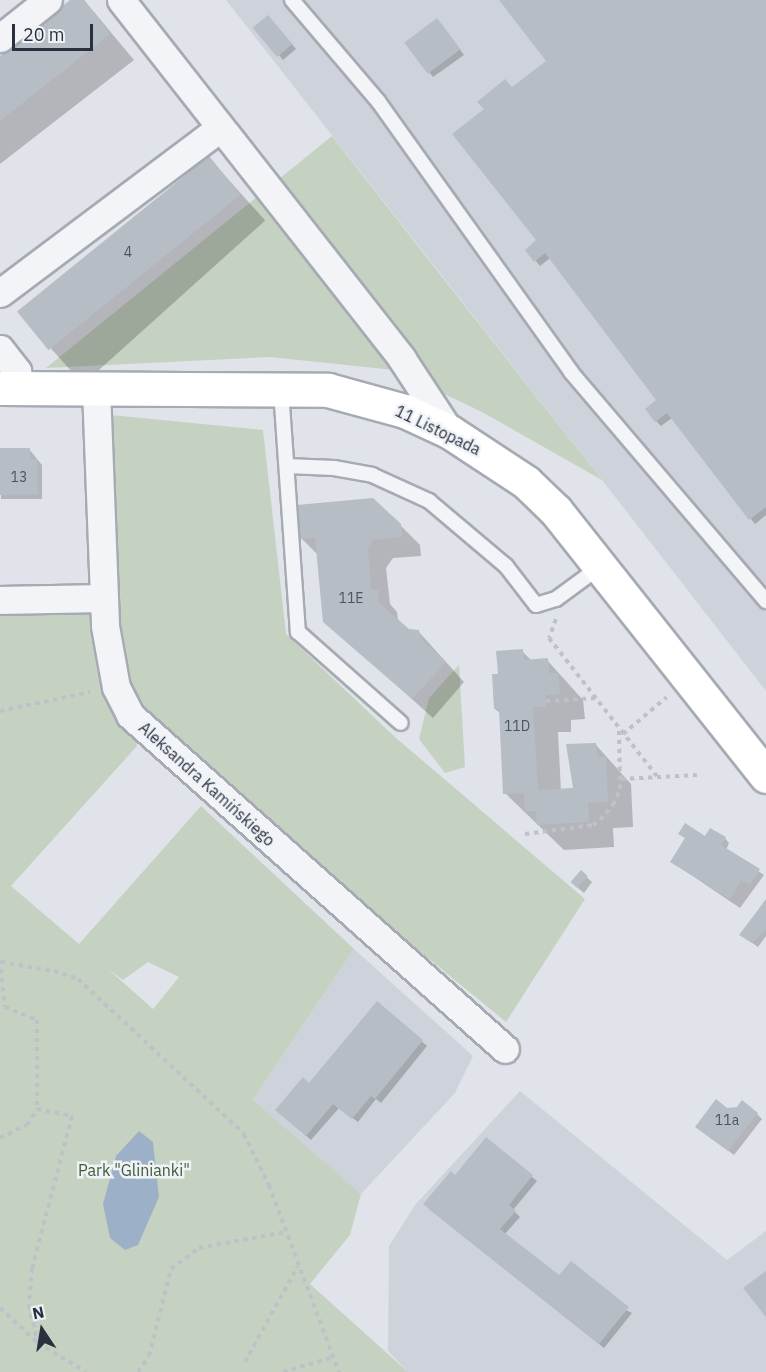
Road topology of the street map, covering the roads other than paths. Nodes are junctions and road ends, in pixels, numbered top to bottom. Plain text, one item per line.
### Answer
1 (48, 0) edge
2 (121, 0) edge
3 (292, 0) edge
4 (0, 38) edge
5 (220, 128) junction
6 (0, 293) edge
7 (0, 349) edge
8 (281, 387) junction
9 (10, 388) edge
10 (96, 389) junction
11 (450, 432) junction
12 (286, 466) junction
13 (601, 566) junction
14 (104, 598) junction
15 (0, 600) edge
16 (766, 601) edge
17 (401, 723) dead end
18 (766, 776) edge
19 (505, 1049) dead end

1 - 4 street
2 - 5 street
3 - 16 lane
5 - 6 street
5 - 11 street
7 - 9 street
8 - 10 street, 11 Listopada
8 - 11 street, 11 Listopada
8 - 12 lane
9 - 10 street, 11 Listopada
10 - 14 street, Aleksandra Kamińskiego
11 - 13 street, 11 Listopada
12 - 13 lane
12 - 17 lane
13 - 18 street, 11 Listopada
14 - 15 street
14 - 19 street, Aleksandra Kamińskiego

